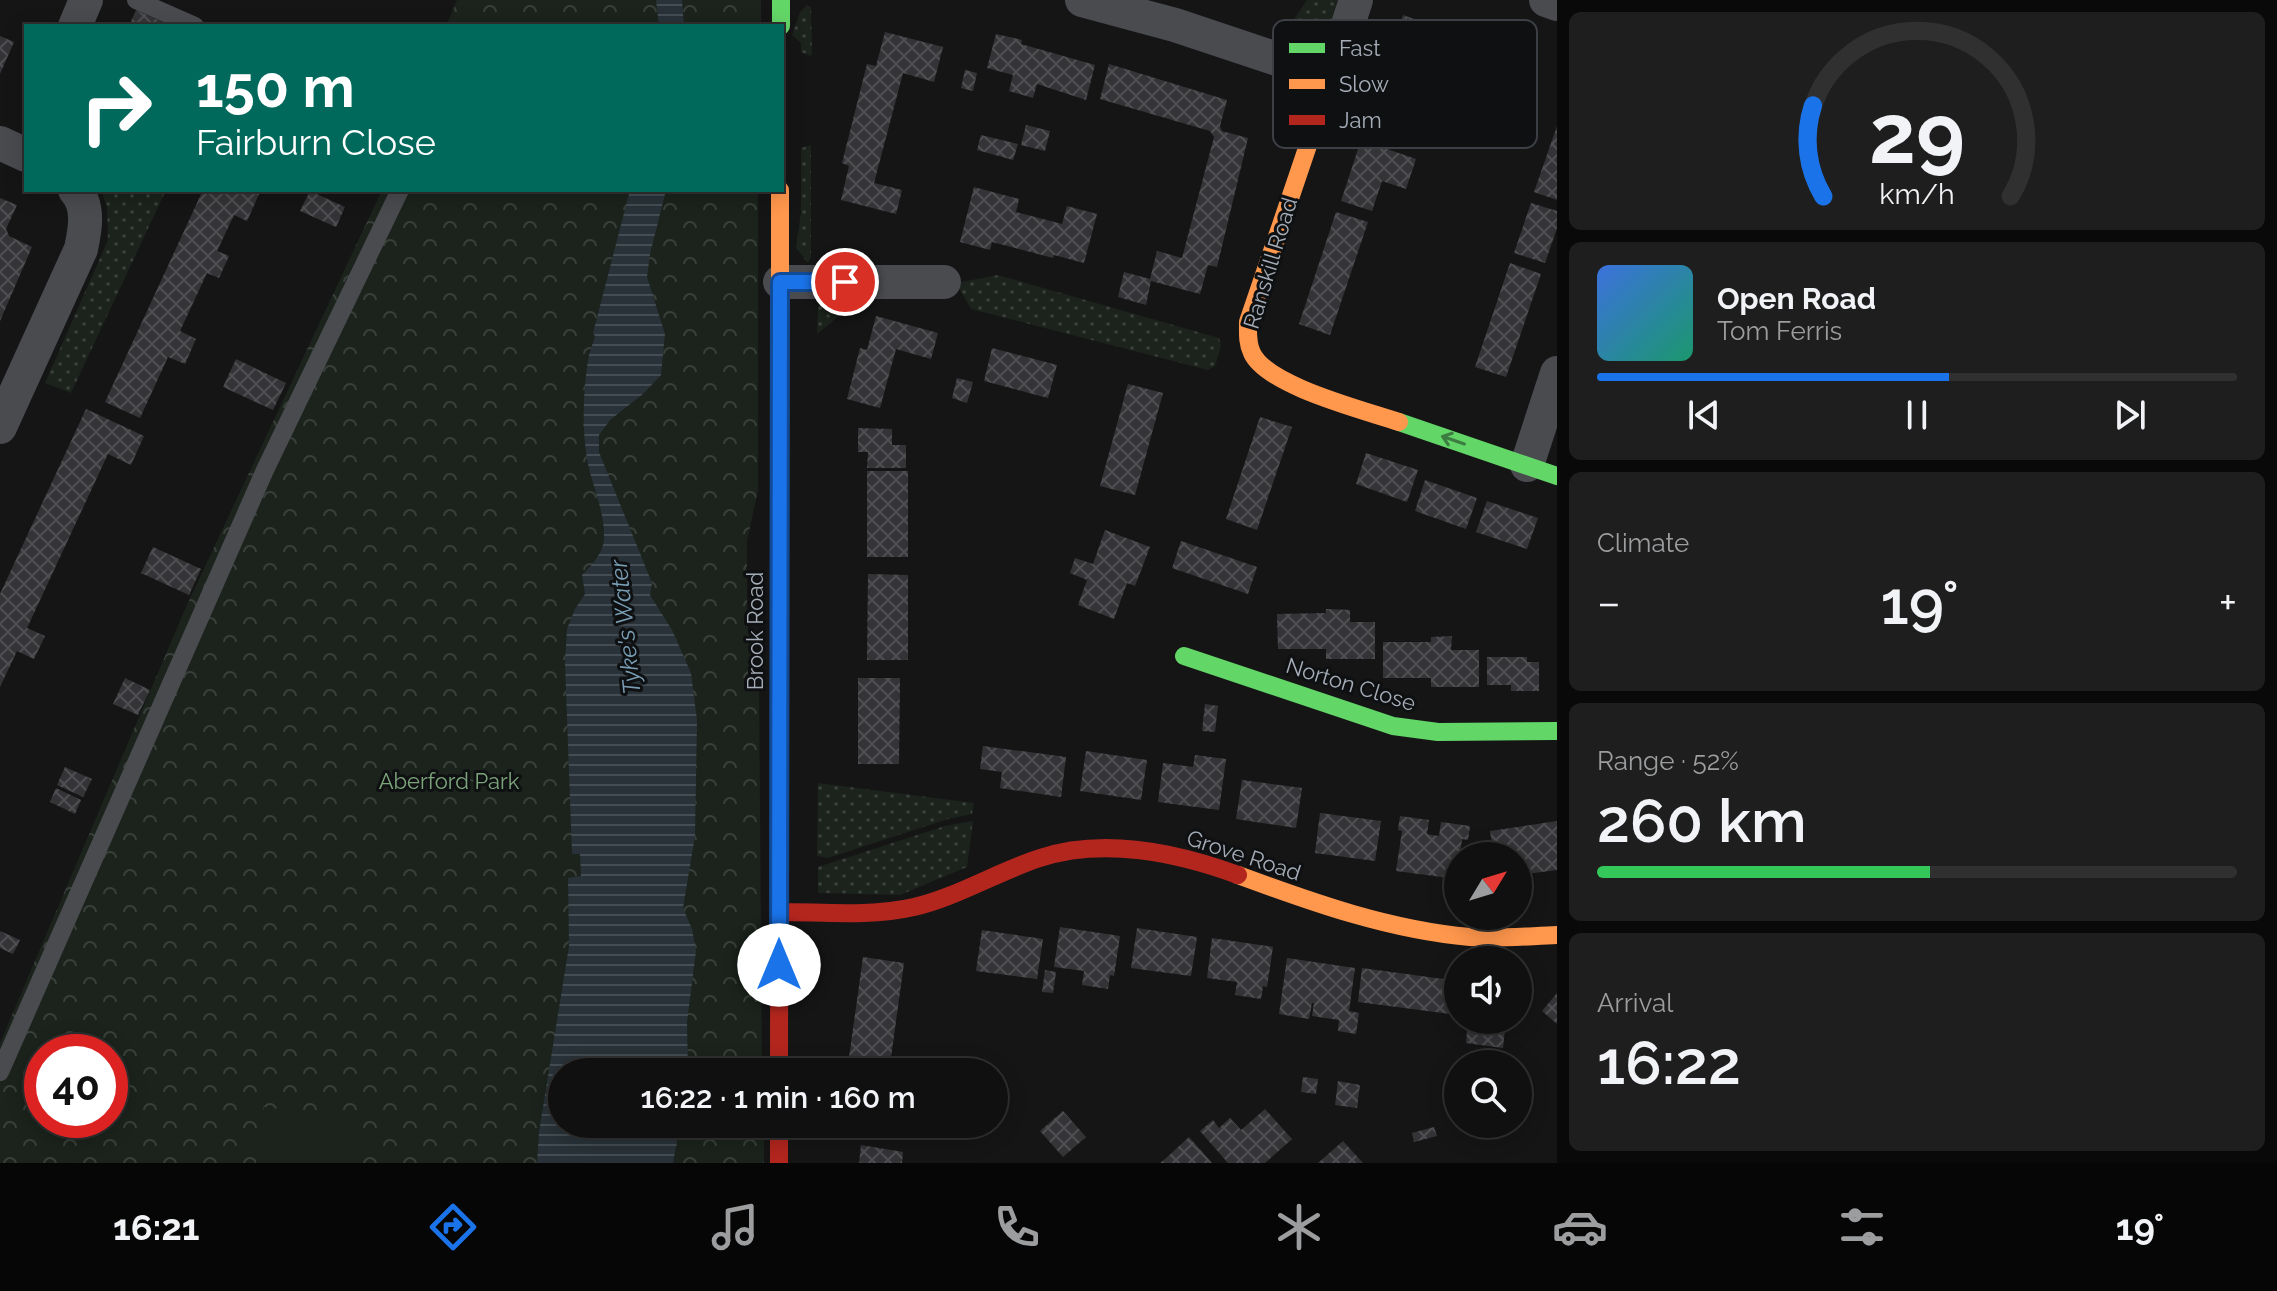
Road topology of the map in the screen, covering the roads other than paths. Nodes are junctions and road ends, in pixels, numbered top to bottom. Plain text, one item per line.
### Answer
1 (86, 0) edge
2 (136, 0) edge
3 (781, 0) edge
4 (1082, 0) edge
5 (1356, 0) edge
6 (1546, 0) edge
7 (1557, 4) edge
8 (1349, 20) edge
9 (76, 24) edge
10 (190, 24) edge
11 (781, 24) edge
12 (1273, 58) edge
13 (1307, 148) edge
14 (77, 192) edge
15 (399, 192) edge
16 (780, 192) edge
17 (780, 282) junction
18 (944, 282) dead end
19 (1557, 373) edge
20 (0, 427) edge
21 (1542, 470) edge
22 (1184, 656) dead end
23 (1557, 731) edge
24 (779, 912) junction
25 (1557, 935) edge
26 (779, 1058) edge
27 (0, 1072) edge
28 (779, 1138) edge
29 (779, 1163) edge

1 - 9 street
2 - 10 lane
3 - 11 street
4 - 12 street
5 - 8 street
6 - 7 street
21 -> 13 street, Ranskill Road
14 - 20 street
15 - 27 lane
16 - 17 street, Brook Road
17 - 18 street
17 - 24 street, Brook Road
19 - 21 street, Ranskill Road
22 - 23 street, Norton Close
24 - 25 street, Grove Road
24 - 26 street, Brook Road
28 - 29 street

